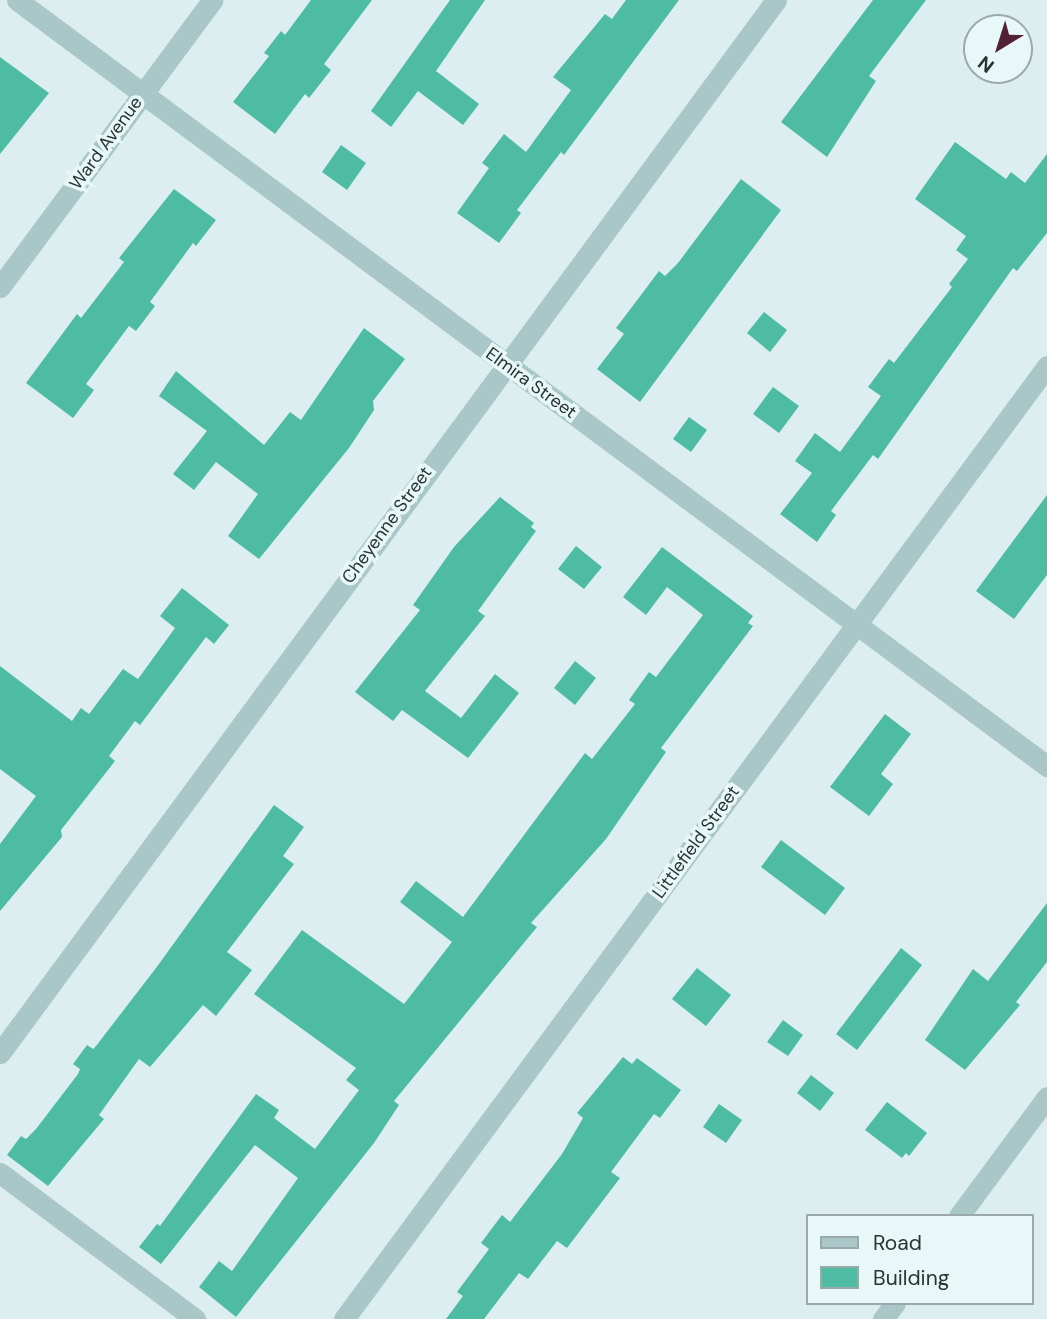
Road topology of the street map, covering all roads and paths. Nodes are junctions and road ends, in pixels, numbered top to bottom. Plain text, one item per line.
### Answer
1 (17, 0) edge
2 (212, 0) edge
3 (776, 0) edge
4 (142, 94) junction
5 (0, 287) edge
6 (508, 366) junction
7 (1047, 366) edge
8 (856, 624) junction
9 (1047, 766) edge
10 (0, 1052) edge
11 (1047, 1097) edge
12 (0, 1173) edge
13 (960, 1214) edge
14 (195, 1319) edge
15 (344, 1319) edge

1 - 4 street, Elmira Street
2 - 4 street, Ward Avenue
3 - 6 street, Cheyenne Street
4 - 5 street, Ward Avenue
4 - 6 street, Elmira Street
6 - 8 street, Elmira Street
6 - 10 street, Cheyenne Street
7 - 8 street, Littlefield Street
8 - 9 street, Elmira Street
8 - 15 street, Littlefield Street
11 - 13 street
12 - 14 street

